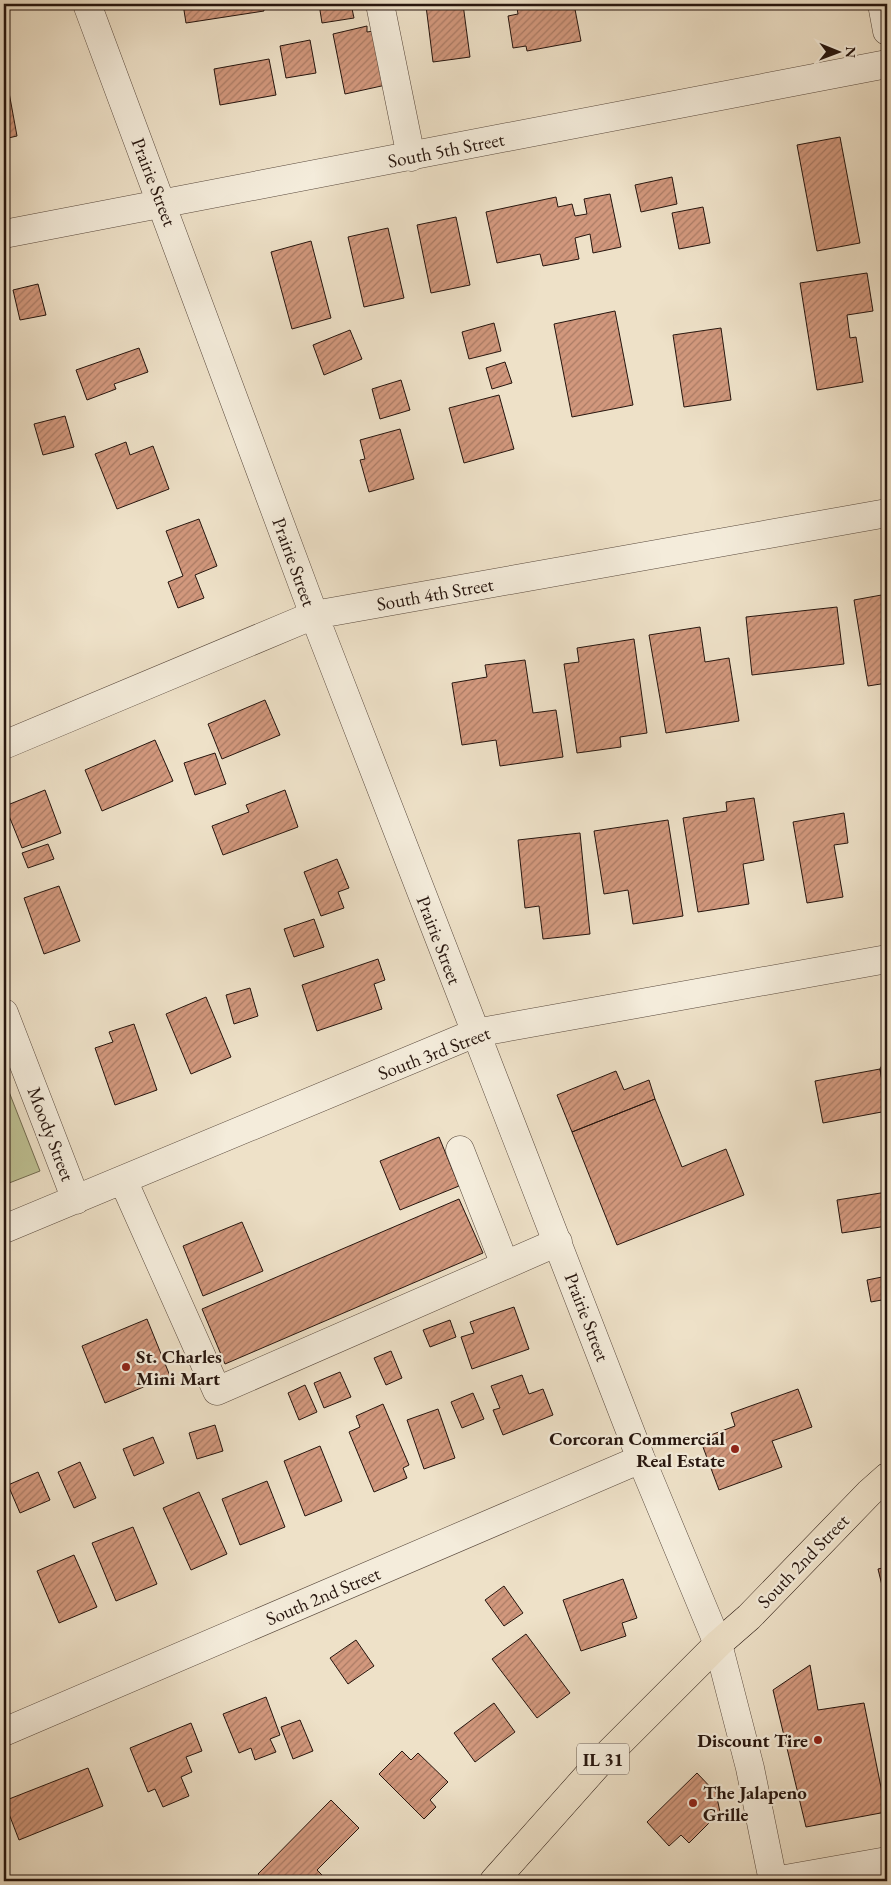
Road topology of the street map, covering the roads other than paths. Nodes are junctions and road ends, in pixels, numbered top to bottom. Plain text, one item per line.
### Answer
1 (87, 4) edge
2 (380, 4) edge
3 (882, 4) edge
4 (887, 32) edge
5 (887, 64) edge
6 (411, 157) junction
7 (162, 205) junction
8 (4, 234) edge
9 (887, 513) edge
10 (314, 615) junction
11 (4, 745) edge
12 (887, 959) edge
13 (4, 1013) edge
14 (476, 1033) junction
15 (460, 1150) dead end
16 (123, 1180) junction
17 (76, 1200) junction
18 (4, 1229) edge
19 (558, 1242) junction
20 (504, 1265) junction
21 (642, 1460) junction
22 (887, 1477) edge
23 (718, 1644) junction
24 (4, 1732) edge
25 (887, 1862) edge
26 (494, 1881) edge
27 (774, 1881) edge

1 - 7 street, Prairie Street
2 - 6 street
3 - 4 street
5 - 6 street, South 5th Street
6 - 7 street, South 5th Street
7 - 8 street, South 5th Street
7 - 10 street, Prairie Street
9 - 10 street, South 4th Street
10 - 11 street, South 4th Street
10 - 14 street, Prairie Street
12 - 14 street, South 3rd Street
13 - 17 street, Moody Street
14 - 16 street, South 3rd Street
14 - 19 street, Prairie Street
15 - 20 street
16 - 17 street, South 3rd Street
16 - 20 street
17 - 18 street, South 3rd Street
19 - 20 street
19 - 21 street, Prairie Street
21 - 23 street, Prairie Street
21 - 24 street, South 2nd Street
22 - 23 main road, South 2nd Street / IL 31
23 - 26 main road, IL 31
23 - 27 street, Prairie Street
25 - 27 street

